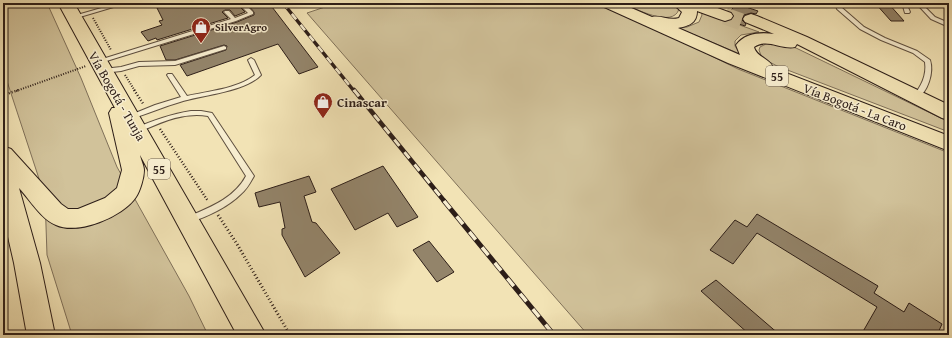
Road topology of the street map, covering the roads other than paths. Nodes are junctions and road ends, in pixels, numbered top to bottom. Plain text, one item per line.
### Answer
1 (125, 3) edge
2 (140, 3) edge
3 (144, 3) edge
4 (680, 3) edge
5 (690, 3) edge
6 (696, 3) edge
7 (705, 3) edge
8 (715, 3) edge
9 (837, 3) edge
10 (904, 3) edge
11 (918, 3) edge
12 (244, 6) dead end
13 (612, 6) edge
14 (729, 10) edge
15 (76, 11) edge
16 (227, 12) dead end
17 (907, 12) dead end
18 (751, 19) tunnel mouth
19 (234, 20) junction
20 (949, 26) edge
21 (224, 48) dead end
22 (838, 58) junction
23 (252, 60) dead end
24 (110, 69) junction
25 (170, 75) dead end
26 (797, 84) junction
27 (916, 97) junction
28 (185, 98) junction
29 (949, 113) edge
30 (142, 120) junction
31 (949, 144) edge
32 (3, 154) edge
33 (3, 168) edge
34 (188, 220) junction
35 (39, 333) edge
36 (252, 335) edge

1 - 15 lane
2 - 3 lane
4 - 13 main road
5 - 14 main road
6 - 14 main road
7 - 14 main road
8 - 14 main road
9 - 27 lane
10 - 17 lane
11 - 20 lane
12 - 19 lane
13 - 26 main road, Vía Bogotá - La Caro / 55
15 - 24 main road, Vía Bogotá - Tunja / 55
16 - 19 lane
18 - 22 main road
19 - 24 lane
21 - 24 lane
22 - 26 main road
22 - 27 main road
23 - 28 lane
24 - 30 main road, Vía Bogotá - Tunja / 55
24 - 32 main road
25 - 28 lane
26 - 31 main road, Vía Bogotá - La Caro / 55
27 - 29 main road
28 - 30 lane
30 - 34 main road, Vía Bogotá - Tunja / 55
30 - 34 lane
33 - 35 main road
34 - 36 main road, Vía Bogotá - Tunja / 55

